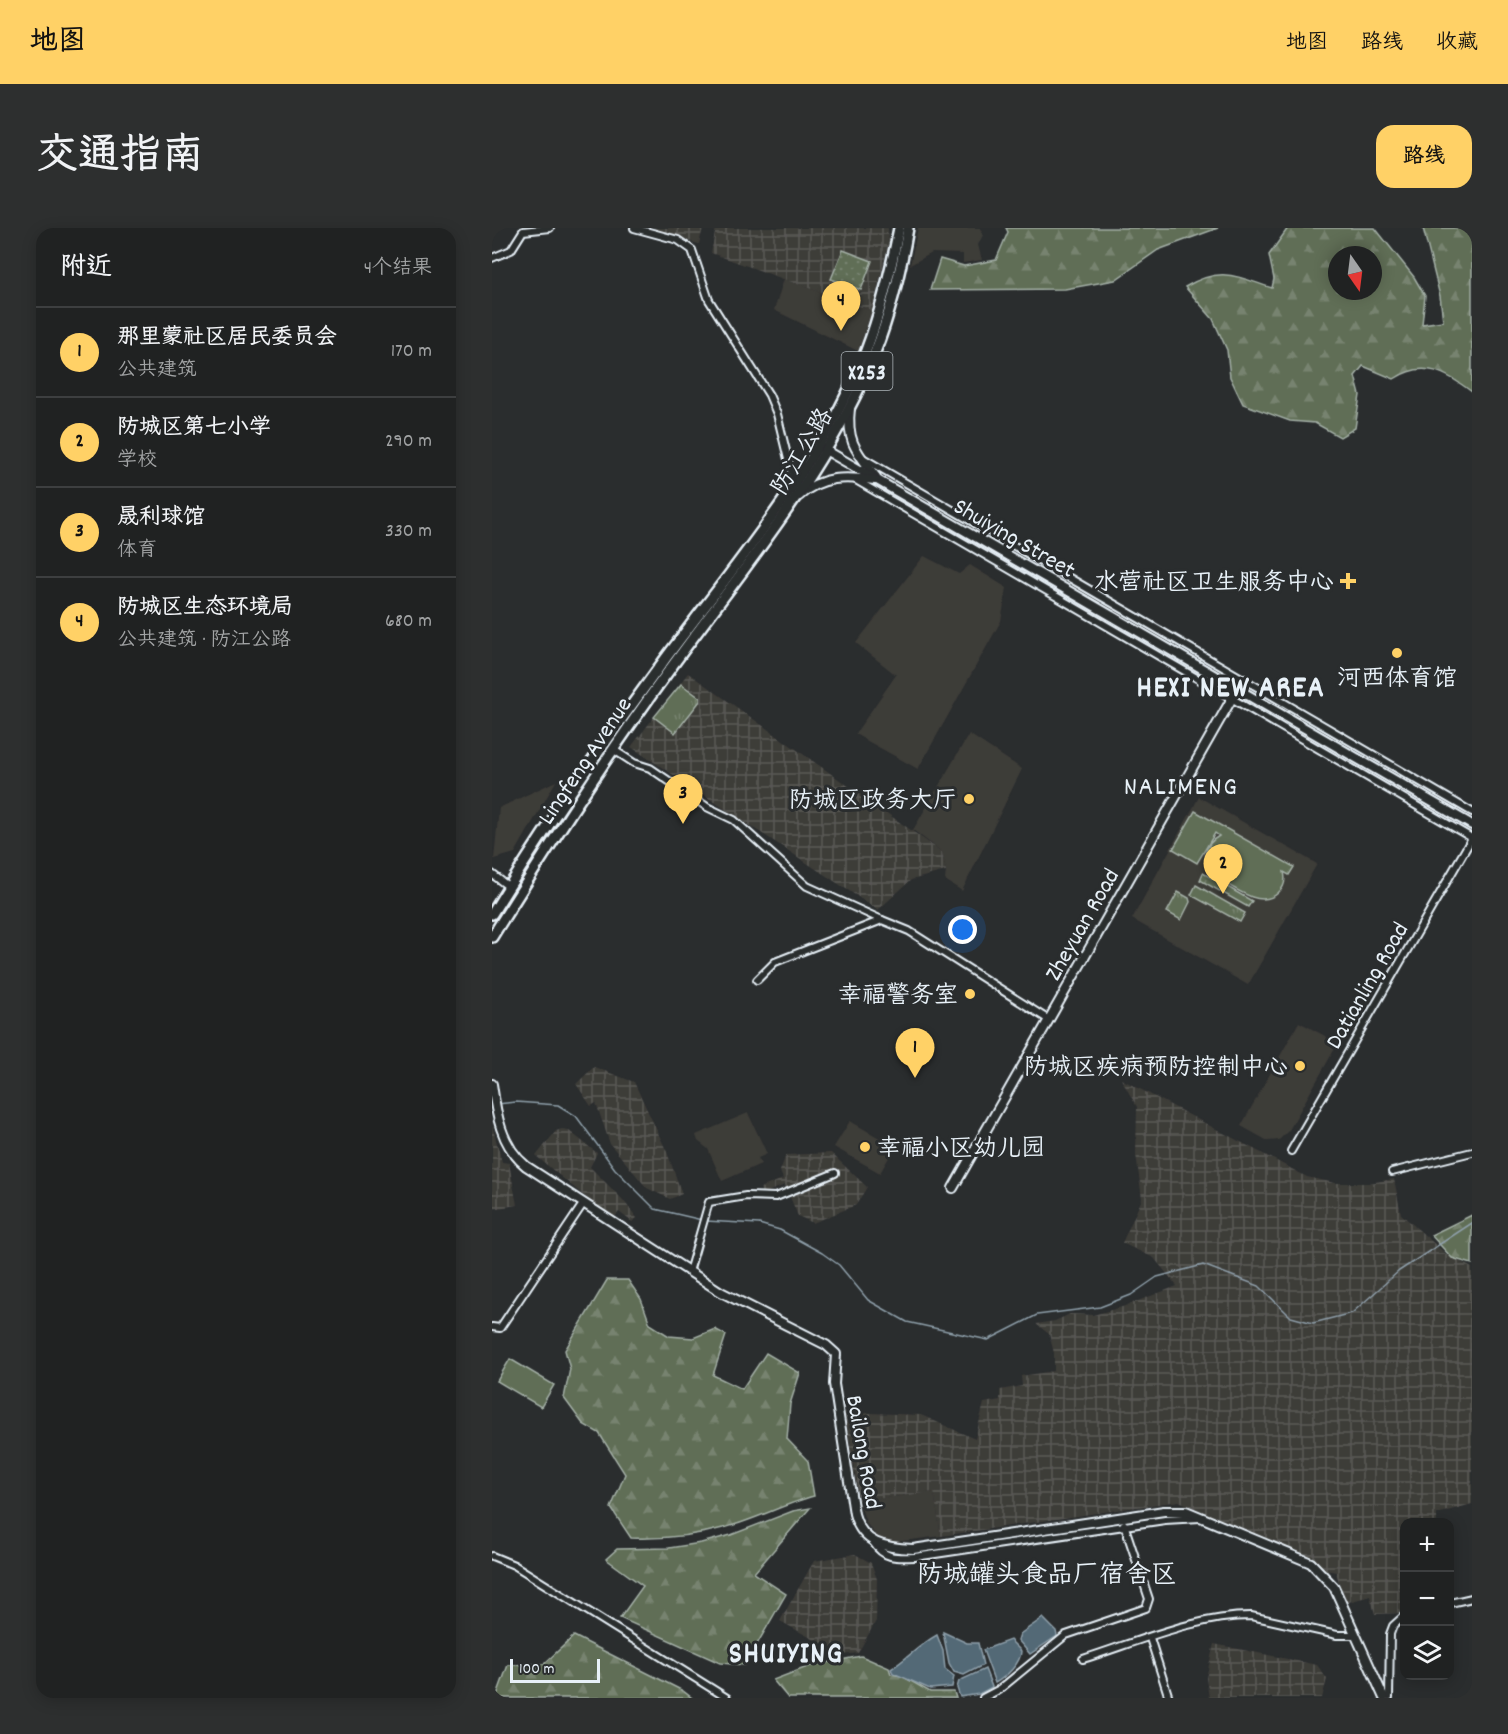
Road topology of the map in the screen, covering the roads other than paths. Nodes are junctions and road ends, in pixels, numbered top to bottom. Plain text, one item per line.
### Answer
1 (550, 228) edge
2 (634, 228) edge
3 (899, 228) edge
4 (908, 228) edge
5 (492, 258) edge
6 (850, 406) junction
7 (822, 448) junction
8 (861, 457) junction
9 (851, 477) junction
10 (879, 481) junction
11 (794, 484) junction
12 (794, 501) junction
13 (711, 606) junction
14 (1244, 680) junction
15 (1238, 689) junction
16 (1232, 699) junction
17 (614, 750) junction
18 (1472, 812) edge
19 (1472, 825) edge
20 (1472, 838) edge
21 (492, 874) edge
22 (509, 887) junction
23 (492, 914) edge
24 (882, 920) junction
25 (492, 937) edge
26 (757, 980) dead end
27 (1049, 1020) junction
28 (492, 1083) edge
29 (1291, 1151) dead end
30 (1472, 1152) edge
31 (1392, 1172) dead end
32 (835, 1173) dead end
33 (953, 1188) dead end
34 (583, 1204) junction
35 (689, 1272) junction
36 (492, 1327) edge
37 (1123, 1522) junction
38 (492, 1556) edge
39 (1472, 1598) edge
40 (1454, 1602) edge
41 (1400, 1620) edge
42 (1355, 1635) junction
43 (1150, 1638) junction
44 (1083, 1659) dead end
45 (727, 1698) edge
46 (983, 1698) edge
47 (1169, 1698) edge
48 (1386, 1698) edge

1 - 5 street
2 - 11 street
3 - 7 main road, 防江公路 / X253
4 - 6 main road, 防江公路 / X253
6 - 7 main road, 防江公路 / X253
6 - 8 street
7 - 10 street, Shuiying Street
7 - 11 main road, 防江公路 / X253
7 - 12 main road, 防江公路 / X253
8 - 10 street
8 - 14 street
9 - 10 street
9 - 12 street
9 - 16 street
10 - 15 street, Shuiying Street
11 - 13 main road, 防江公路 / X253
12 - 13 main road, 防江公路 / X253
13 - 17 main road, Lingfeng Avenue
13 - 22 main road, Lingfeng Avenue
14 - 15 street, Zheyuan Road
14 - 18 street
15 - 16 street, Zheyuan Road
15 - 19 street, Shuiying Street
16 - 20 street
16 - 27 street, Zheyuan Road
17 - 24 street
17 - 25 main road, Lingfeng Avenue
20 - 29 street, Datianling Road
21 - 22 street
22 - 23 main road, Lingfeng Avenue
24 - 26 street
24 - 27 street
27 - 33 street, Zheyuan Road
28 - 34 street, Bailong Road
30 - 31 street
32 - 35 street
34 - 35 street, Bailong Road
34 - 36 street
35 - 37 street, Bailong Road
37 - 42 street, Bailong Road
37 - 46 street
38 - 45 street
39 - 40 street
41 - 48 street
42 - 43 street
42 - 48 street, Bailong Road
43 - 44 street
43 - 47 street

